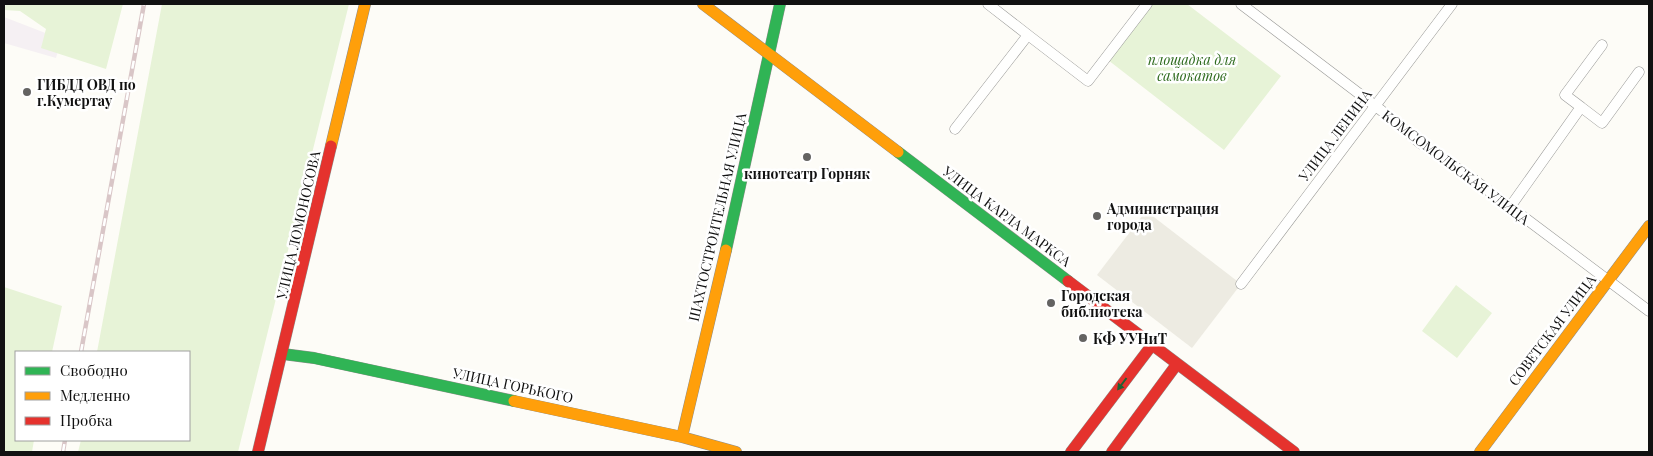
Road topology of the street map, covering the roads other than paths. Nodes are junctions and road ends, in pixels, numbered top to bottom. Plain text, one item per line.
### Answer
1 (365, 4) edge
2 (702, 4) edge
3 (780, 4) edge
4 (988, 4) edge
5 (1147, 4) edge
6 (1241, 4) edge
7 (1452, 4) edge
8 (1028, 35) junction
9 (1602, 45) dead end
10 (769, 55) junction
11 (1640, 72) dead end
12 (1375, 106) junction
13 (1581, 108) junction
14 (955, 129) dead end
15 (1510, 208) junction
16 (1649, 226) edge
17 (1607, 280) junction
18 (1241, 284) dead end
19 (1649, 311) edge
20 (1152, 345) junction
21 (283, 354) junction
22 (1177, 364) junction
23 (682, 437) junction
24 (258, 452) edge
25 (736, 452) edge
26 (1071, 452) edge
27 (1112, 452) edge
28 (1294, 452) edge
29 (1480, 452) edge

1 - 21 main road, УЛИЦА ЛОМОНОСОВА
2 - 10 main road, УЛИЦА КАРЛА МАРКСА
3 - 10 main road, ШАХТОСТРОИТЕЛЬНАЯ УЛИЦА
4 - 8 street
5 - 8 street
6 - 12 street, КОМСОМОЛЬСКАЯ УЛИЦА
7 - 12 street, УЛИЦА ЛЕНИНА
8 - 14 street
9 - 13 street
10 - 20 main road, УЛИЦА КАРЛА МАРКСА
10 - 23 main road, ШАХТОСТРОИТЕЛЬНАЯ УЛИЦА
11 - 13 street
12 - 15 street, КОМСОМОЛЬСКАЯ УЛИЦА
12 - 18 street, УЛИЦА ЛЕНИНА
13 - 15 street
15 - 17 street, КОМСОМОЛЬСКАЯ УЛИЦА
16 - 17 main road, СОВЕТСКАЯ УЛИЦА
17 - 19 street, КОМСОМОЛЬСКАЯ УЛИЦА
17 - 29 main road, СОВЕТСКАЯ УЛИЦА
20 - 22 main road, УЛИЦА КАРЛА МАРКСА
20 -> 26 main road
21 - 23 main road, УЛИЦА ГОРЬКОГО
21 - 24 main road, УЛИЦА ЛОМОНОСОВА
22 - 27 main road
22 - 28 main road, УЛИЦА КАРЛА МАРКСА
23 - 25 main road, УЛИЦА ГОРЬКОГО

